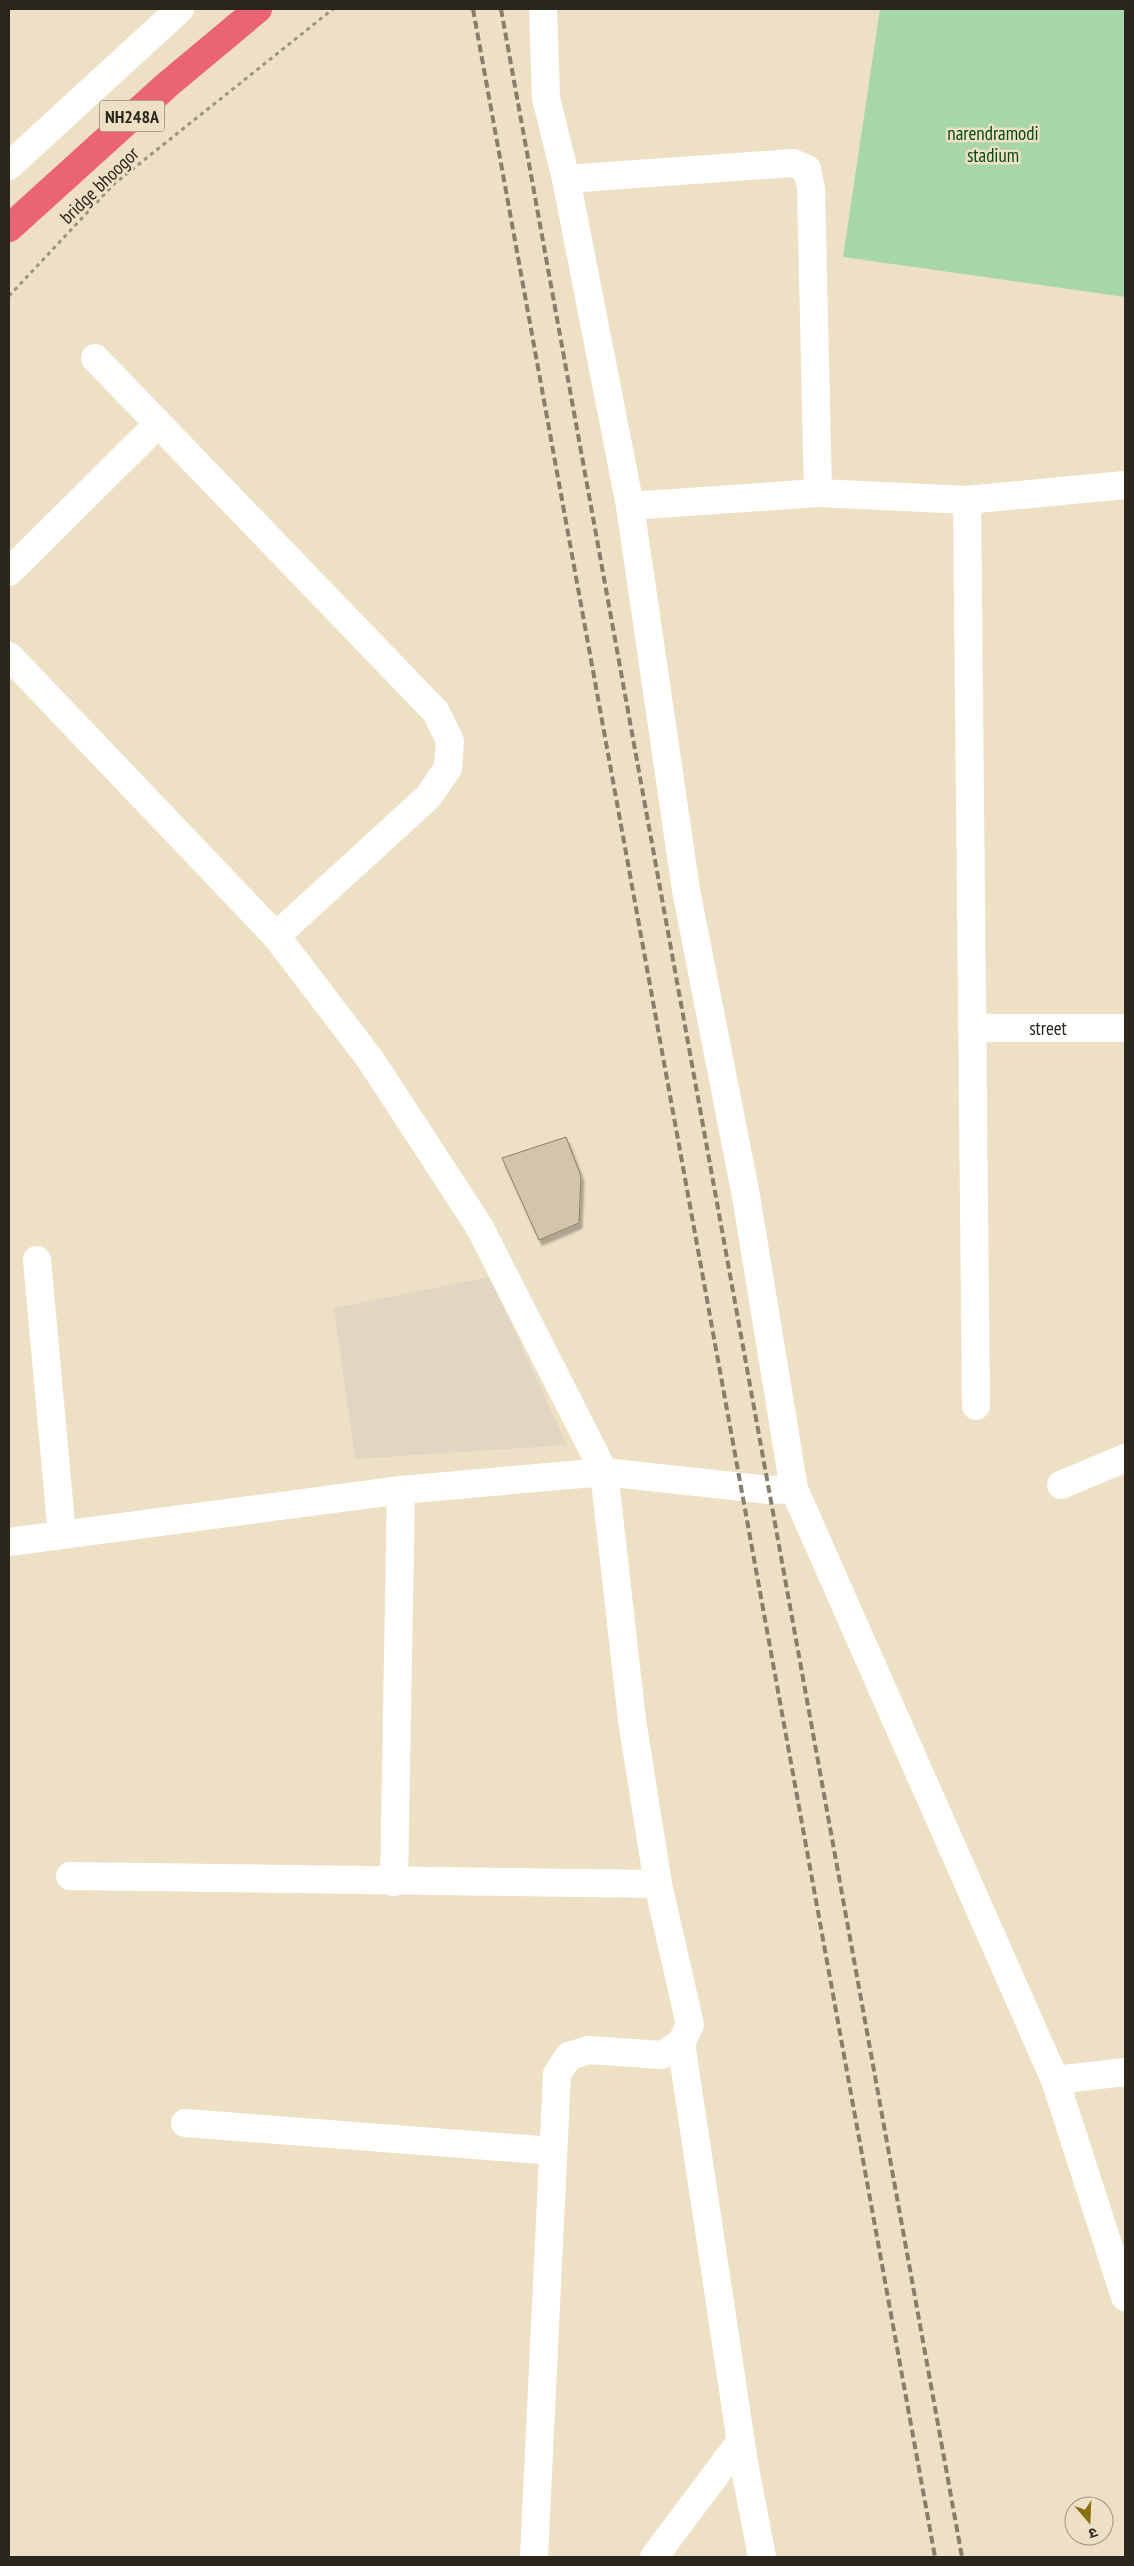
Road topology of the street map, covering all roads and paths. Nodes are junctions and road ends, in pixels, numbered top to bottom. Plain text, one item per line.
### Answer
1 (180, 9) edge
2 (258, 9) edge
3 (333, 9) edge
4 (543, 9) edge
5 (9, 166) edge
6 (566, 179) junction
7 (9, 228) edge
8 (9, 296) edge
9 (95, 358) dead end
10 (158, 424) junction
11 (1125, 485) edge
12 (818, 493) junction
13 (967, 500) junction
14 (630, 506) junction
15 (9, 572) edge
16 (9, 656) edge
17 (276, 936) junction
18 (972, 1028) junction
19 (1125, 1028) edge
20 (36, 1260) dead end
21 (976, 1406) dead end
22 (1125, 1458) edge
23 (604, 1472) junction
24 (1061, 1484) dead end
25 (794, 1489) junction
26 (400, 1490) junction
27 (62, 1535) junction
28 (9, 1542) edge
29 (70, 1876) dead end
30 (394, 1882) junction
31 (658, 1884) junction
32 (681, 2043) junction
33 (1125, 2072) edge
34 (1055, 2080) junction
35 (185, 2123) dead end
36 (554, 2151) junction
37 (1125, 2296) edge
38 (741, 2441) junction
39 (534, 2557) edge
40 (654, 2557) edge
41 (762, 2557) edge

1 - 5 street
2 - 7 highway, NH248A
3 - 8 path, bridge bhoogor
4 - 6 street
6 - 12 street
6 - 14 street
9 - 10 street
10 - 15 street
10 - 17 street
11 - 13 street
12 - 13 street
12 - 14 street
13 - 18 street
14 - 25 street
16 - 17 street
17 - 23 street
18 - 19 street, street
18 - 21 street
20 - 27 street
22 - 24 street
23 - 25 street
23 - 26 street
23 - 31 street
25 - 34 street
26 - 27 street
26 - 30 street
27 - 28 street
29 - 30 street
30 - 31 street
31 - 32 street
32 - 36 street
32 - 38 street
33 - 34 street
34 - 37 street
35 - 36 street
36 - 39 street
38 - 40 street
38 - 41 street

